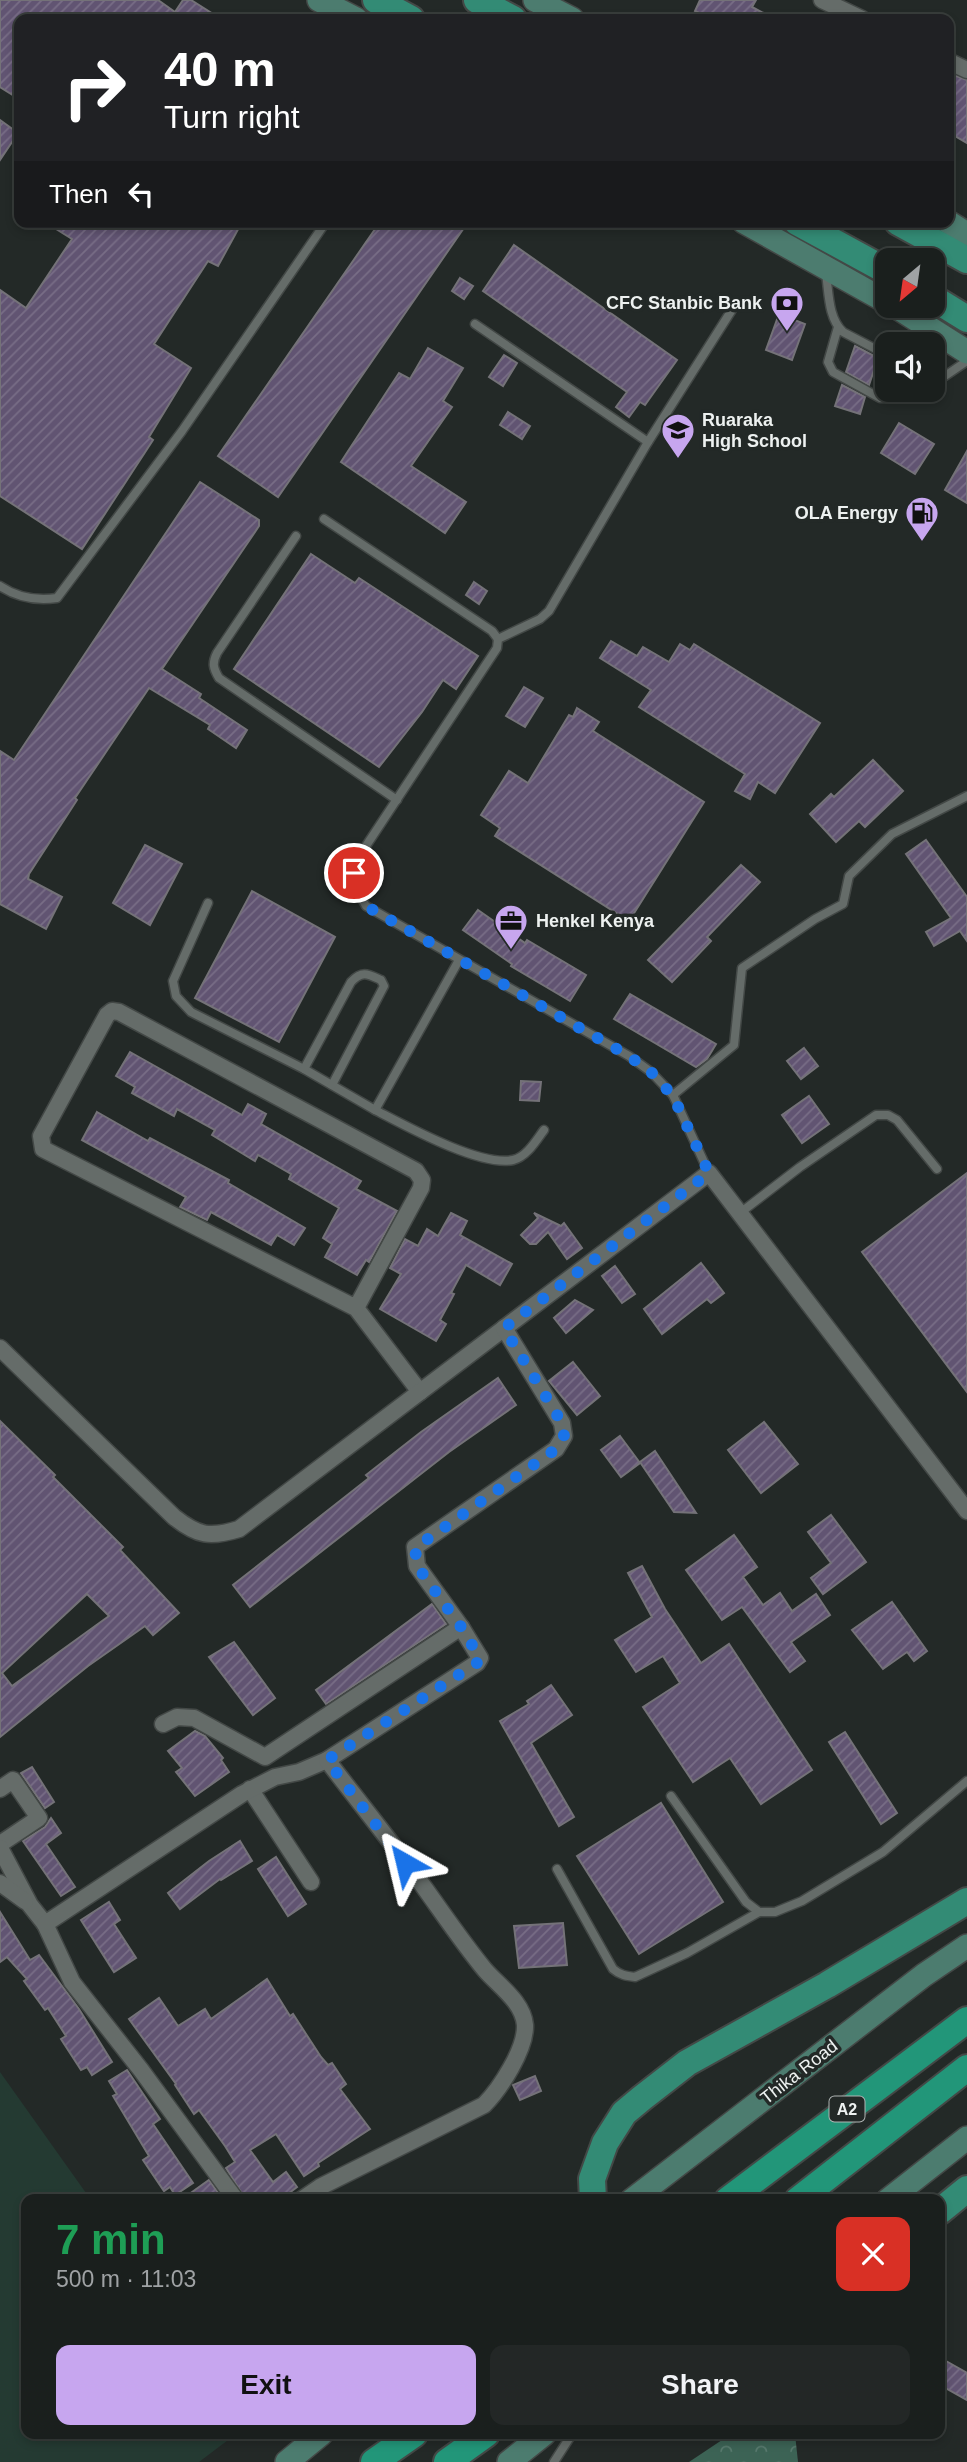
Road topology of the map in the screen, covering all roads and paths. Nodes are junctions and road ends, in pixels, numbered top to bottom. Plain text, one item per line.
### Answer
1 (376, 0) edge
2 (477, 0) edge
3 (536, 0) edge
4 (822, 0) edge
5 (402, 14) edge
6 (504, 14) edge
7 (563, 14) edge
8 (851, 14) edge
9 (322, 228) edge
10 (755, 228) edge
11 (808, 228) edge
12 (909, 228) edge
13 (967, 260) edge
14 (875, 264) edge
15 (824, 266) junction
16 (875, 295) edge
17 (735, 305) dead end
18 (945, 305) edge
19 (914, 318) edge
20 (967, 318) edge
21 (475, 324) dead end
22 (838, 327) junction
23 (875, 348) edge
24 (967, 352) edge
25 (967, 361) edge
26 (945, 376) edge
27 (875, 395) edge
28 (648, 442) junction
29 (324, 519) dead end
30 (296, 536) dead end
31 (0, 586) edge
32 (498, 639) junction
33 (967, 796) edge
34 (397, 800) junction
35 (208, 903) dead end
36 (458, 960) junction
37 (304, 1069) junction
38 (332, 1085) junction
39 (673, 1096) junction
40 (375, 1110) junction
41 (544, 1130) dead end
42 (937, 1169) dead end
43 (709, 1173) junction
44 (740, 1213) junction
45 (356, 1308) junction
46 (504, 1328) junction
47 (0, 1348) edge
48 (420, 1392) junction
49 (967, 1511) edge
50 (461, 1627) junction
51 (163, 1724) dead end
52 (265, 1757) junction
53 (327, 1760) junction
54 (275, 1777) junction
55 (967, 1781) edge
56 (0, 1789) edge
57 (250, 1789) junction
58 (671, 1796) dead end
59 (0, 1846) edge
60 (557, 1869) dead end
61 (311, 1882) dead end
62 (0, 1883) edge
63 (967, 1901) edge
64 (30, 1905) junction
65 (760, 1912) junction
66 (45, 1924) junction
67 (967, 1946) edge
68 (967, 2020) edge
69 (967, 2068) edge
70 (967, 2138) edge
71 (967, 2189) edge
72 (232, 2194) edge
73 (310, 2194) edge
74 (593, 2194) edge
75 (640, 2194) edge
76 (736, 2194) edge
77 (806, 2194) edge
78 (896, 2194) edge
79 (945, 2207) edge
80 (315, 2439) edge
81 (407, 2439) edge
82 (479, 2439) edge
83 (538, 2439) edge
84 (569, 2439) edge
85 (287, 2462) edge
86 (374, 2462) edge
87 (447, 2462) edge
88 (509, 2462) edge
89 (554, 2462) edge

1 - 5 main road
2 - 6 main road
3 - 7 main road
4 - 8 street
9 - 31 lane
10 - 15 main road
11 - 14 main road
12 - 13 main road
15 - 16 main road
15 - 22 lane
17 - 28 lane
18 - 20 main road
19 - 24 main road
21 - 28 lane
22 - 23 lane
22 - 27 lane
25 - 26 lane
28 - 32 lane
29 - 32 lane
30 - 34 lane
32 - 34 lane
33 - 39 lane
34 - 36 lane
35 - 37 lane
36 - 39 lane
36 - 40 lane
37 - 38 lane
37 - 38 lane
38 - 40 lane
39 - 43 lane
40 - 41 lane
42 - 44 lane
43 - 44 street
43 - 46 street
44 - 49 street
45 - 45 street
45 - 48 street
46 - 48 street
46 - 50 street
47 - 48 street
50 - 52 street
50 - 53 street
51 - 52 street
52 - 54 street
53 - 54 street
53 - 73 street
54 - 57 street
55 - 65 lane
56 - 59 street
57 - 61 street
57 - 66 street
58 - 65 lane
59 - 64 street
60 - 65 lane
62 - 64 street
63 - 74 main road
64 - 66 street
66 - 72 street
67 - 75 main road, Thika Road
68 - 76 highway, A2
69 - 77 highway, A2
70 - 78 main road
71 - 79 main road
80 - 85 main road
81 - 86 highway
82 - 87 highway
83 - 88 main road
84 - 89 lane

